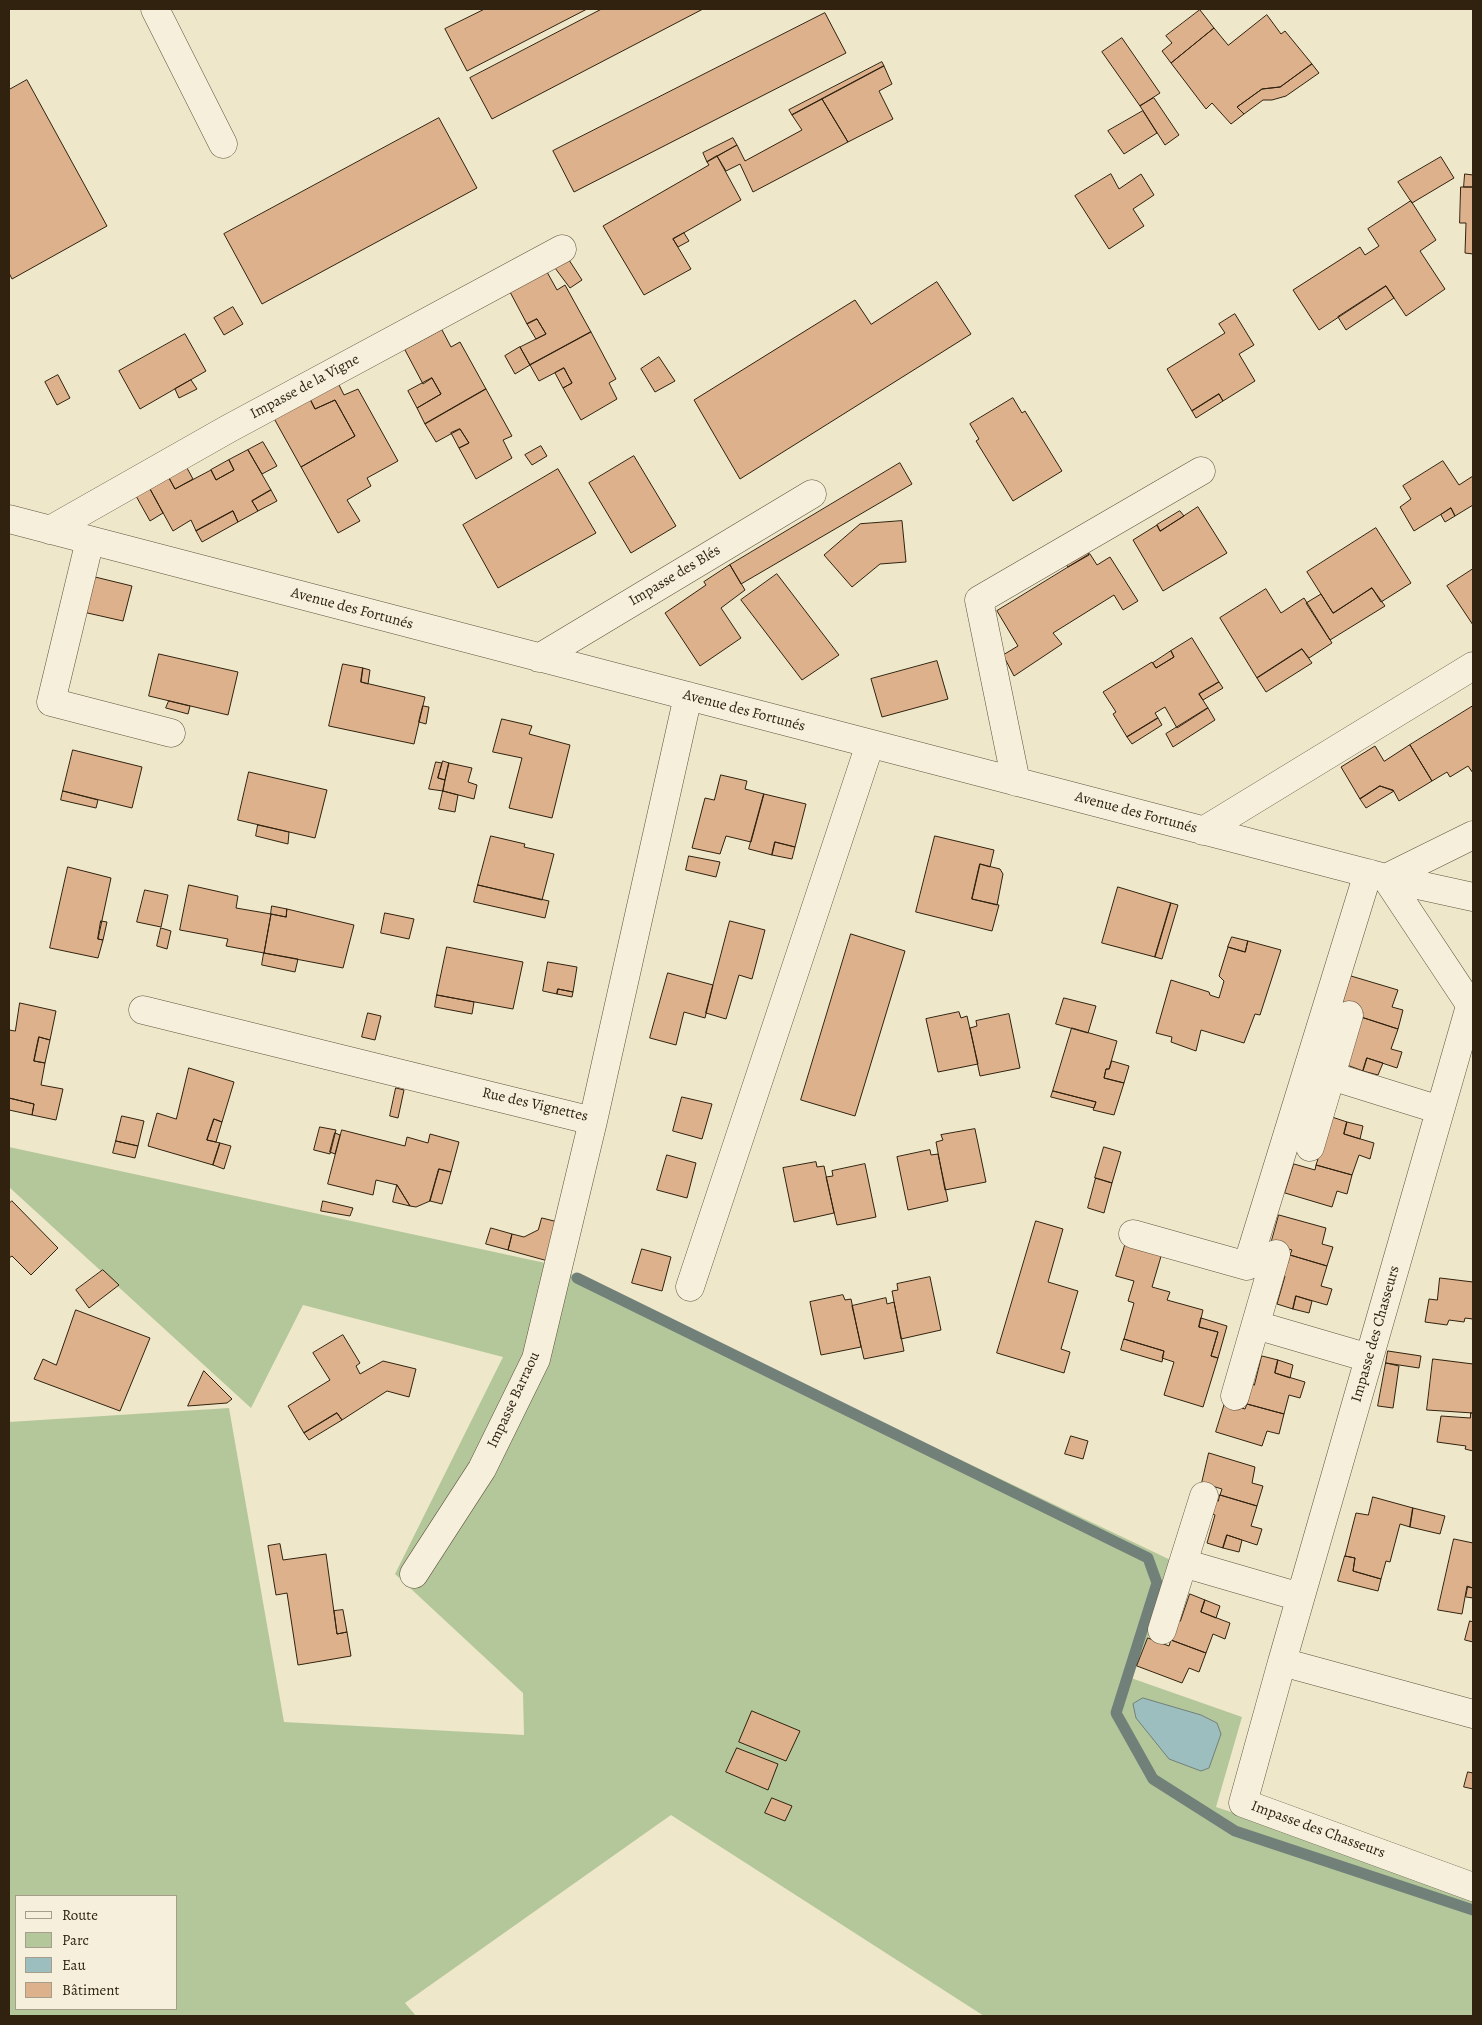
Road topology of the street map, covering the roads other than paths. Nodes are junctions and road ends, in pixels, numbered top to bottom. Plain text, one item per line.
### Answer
1 (155, 9) edge
2 (223, 144) dead end
3 (562, 248) dead end
4 (1201, 471) dead end
5 (812, 494) dead end
6 (9, 519) edge
7 (50, 530) junction
8 (90, 540) junction
9 (539, 658) junction
10 (1473, 666) edge
11 (688, 696) junction
12 (171, 733) dead end
13 (870, 744) junction
14 (1016, 782) junction
15 (1203, 830) junction
16 (1473, 835) edge
17 (1377, 876) junction
18 (1473, 897) edge
19 (1472, 1007) edge
20 (143, 1010) dead end
21 (1350, 1015) dead end
22 (1331, 1076) junction
23 (1440, 1110) junction
24 (594, 1121) junction
25 (1310, 1147) dead end
26 (1133, 1234) dead end
27 (1276, 1254) dead end
28 (690, 1287) dead end
29 (1256, 1324) junction
30 (1369, 1358) junction
31 (1235, 1396) dead end
32 (1204, 1496) dead end
33 (1183, 1563) junction
34 (414, 1574) dead end
35 (1300, 1597) junction
36 (1162, 1630) dead end
37 (1282, 1662) junction
38 (1473, 1714) edge
39 (1473, 1887) edge

1 - 2 street
3 - 7 street, Impasse de la Vigne
4 - 14 street
5 - 9 street, Impasse des Blés
6 - 7 street, Avenue des Fortunés
7 - 8 street, Avenue des Fortunés
8 - 9 street, Avenue des Fortunés
8 - 12 street
9 - 11 street, Avenue des Fortunés
10 - 15 street
11 - 13 street, Avenue des Fortunés
11 - 24 street, Rue des Vignettes
13 - 14 street, Avenue des Fortunés
13 - 28 street
14 - 15 street, Avenue des Fortunés
15 - 17 street, Avenue des Fortunés
16 - 17 street
17 - 18 street, Avenue des Fortunés
17 - 19 street
17 - 26 street
19 - 23 street, Impasse des Chasseurs
20 - 24 street, Rue des Vignettes
21 - 22 street
22 - 23 street
22 - 25 street
23 - 30 street, Impasse des Chasseurs
24 - 34 street, Impasse Barraou
27 - 29 street
29 - 30 street
29 - 31 street
30 - 35 street, Impasse des Chasseurs
32 - 33 street
33 - 35 street
33 - 36 street
35 - 37 street, Impasse des Chasseurs
37 - 38 street
37 - 39 street, Impasse des Chasseurs

